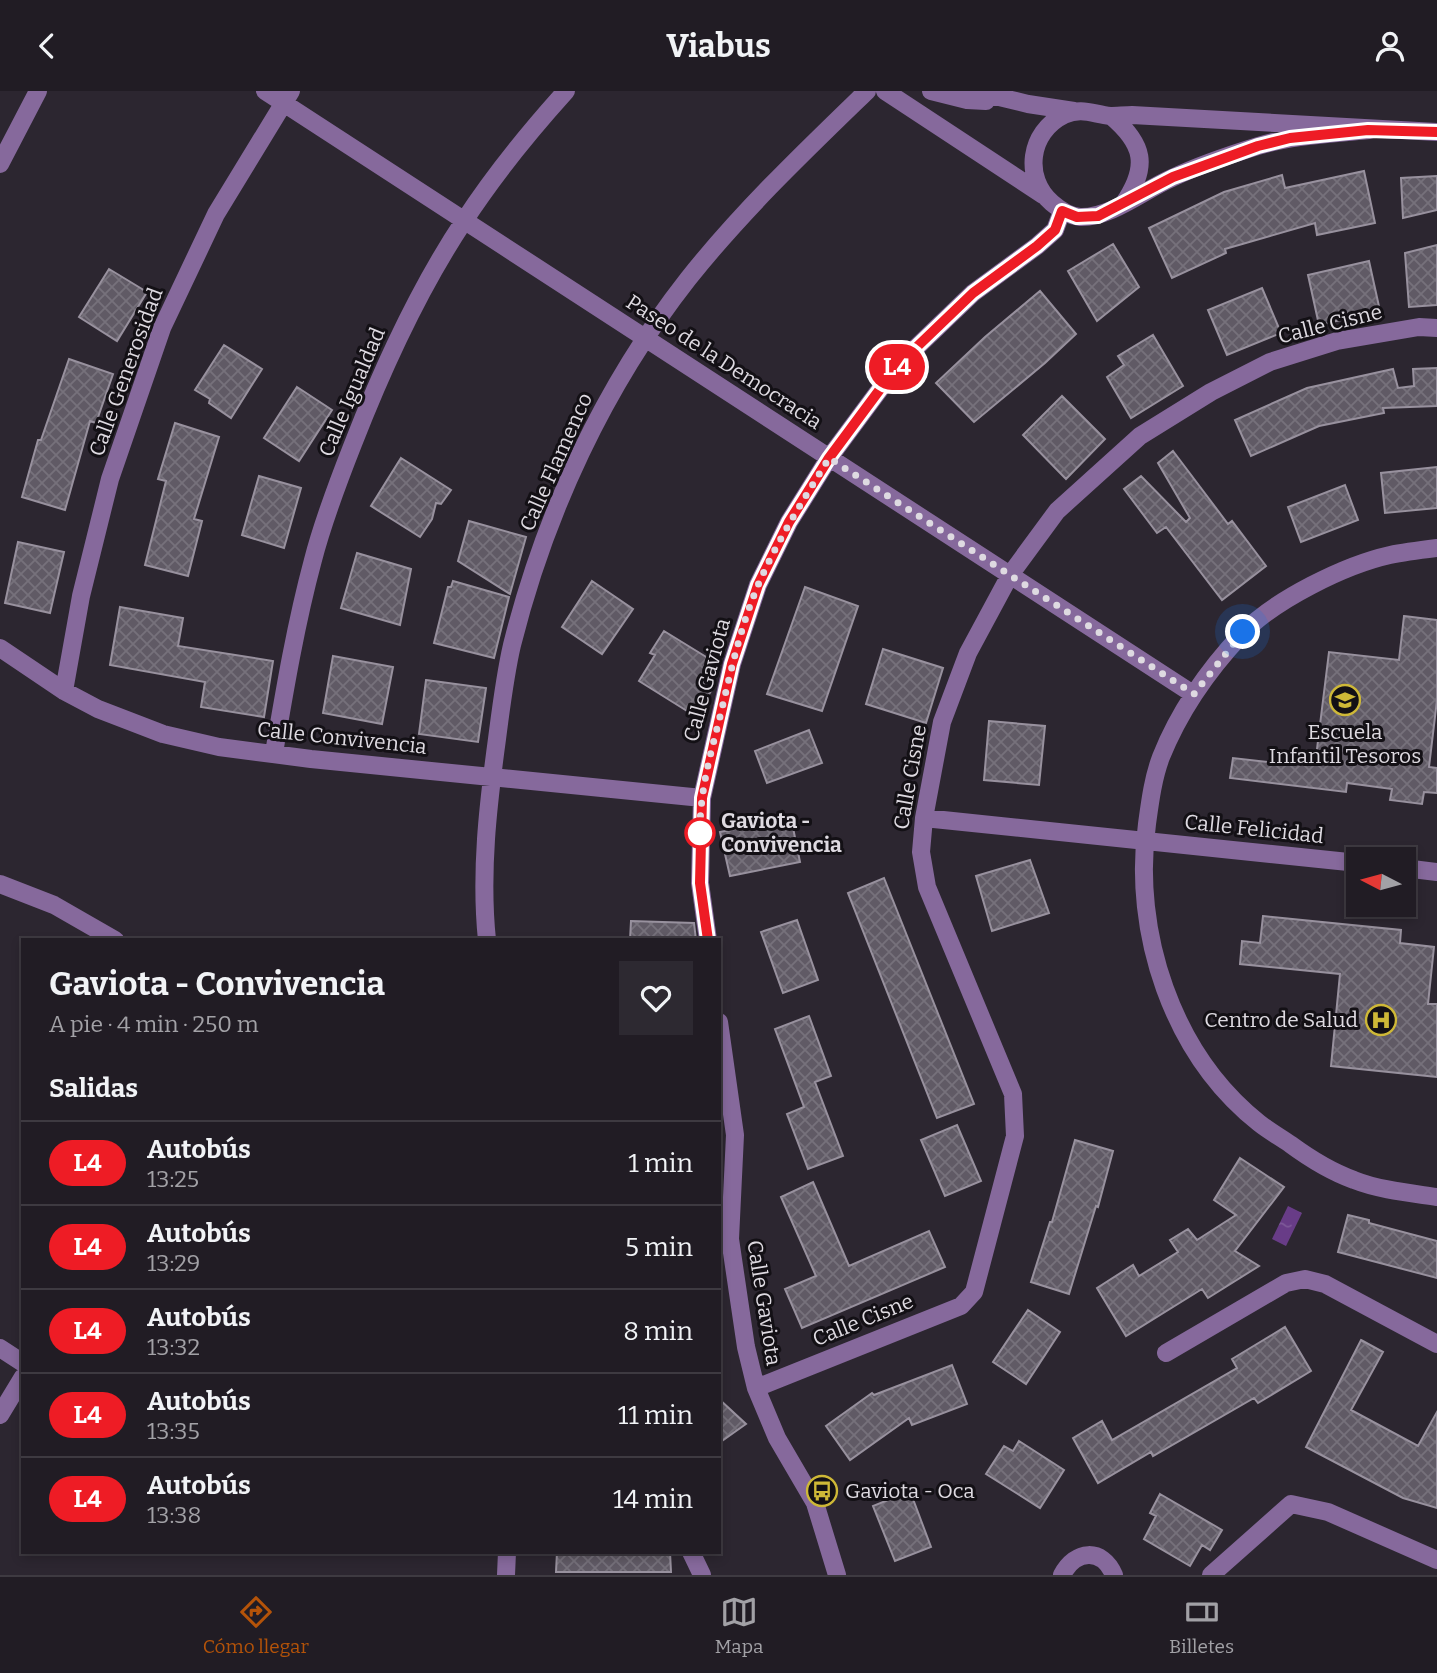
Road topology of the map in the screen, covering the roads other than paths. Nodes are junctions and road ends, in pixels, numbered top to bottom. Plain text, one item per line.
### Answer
1 (38, 91) edge
2 (265, 91) edge
3 (566, 91) edge
4 (867, 91) edge
5 (885, 91) edge
6 (931, 91) edge
7 (974, 91) edge
8 (287, 97) edge
9 (1028, 104) junction
10 (1074, 111) junction
11 (1111, 116) junction
12 (1368, 130) junction
13 (1437, 132) edge
14 (0, 164) edge
15 (1043, 195) junction
16 (1124, 203) junction
17 (1062, 211) junction
18 (464, 220) junction
19 (1437, 328) edge
20 (646, 339) junction
21 (829, 458) junction
22 (1437, 548) edge
23 (1010, 575) junction
24 (0, 648) edge
25 (64, 691) junction
26 (1194, 694) junction
27 (274, 753) junction
28 (492, 777) junction
29 (702, 798) junction
30 (924, 817) junction
31 (1145, 842) junction
32 (1346, 862) edge
33 (1416, 869) edge
34 (1437, 872) edge
35 (0, 884) edge
36 (112, 938) edge
37 (486, 938) edge
38 (708, 938) edge
39 (721, 1036) edge
40 (1437, 1197) edge
41 (1437, 1344) edge
42 (0, 1348) edge
43 (1166, 1353) dead end
44 (21, 1362) edge
45 (21, 1380) edge
46 (755, 1388) junction
47 (0, 1415) edge
48 (507, 1554) edge
49 (692, 1554) edge
50 (1437, 1560) edge
51 (506, 1575) edge
52 (702, 1575) edge
53 (837, 1575) edge
54 (1062, 1575) edge
55 (1114, 1575) edge
56 (1211, 1575) edge

1 - 14 street
2 - 8 street, Paseo de la Democracia
3 - 18 street, Calle Igualdad
4 - 20 street, Calle Flamenco
5 - 15 street
6 - 9 street
7 - 9 street
8 - 18 street, Paseo de la Democracia
8 - 25 street, Calle Generosidad
9 - 10 street
10 - 11 street
10 - 15 street
11 - 12 street
11 - 16 street
12 - 13 street
12 - 16 street
15 - 17 street
16 - 17 street
17 - 21 street, Calle Gaviota
18 - 20 street, Paseo de la Democracia
18 - 27 street, Calle Igualdad
19 - 23 street, Calle Cisne
20 - 21 street, Paseo de la Democracia
20 - 28 street, Calle Flamenco
21 - 23 street, Paseo de la Democracia
21 - 29 street, Calle Gaviota
22 - 26 street
23 - 26 street, Paseo de la Democracia
23 - 30 street, Calle Cisne
24 - 25 street, Calle Convivencia
25 - 27 street, Calle Convivencia
26 - 31 street
27 - 28 street, Calle Convivencia
28 - 29 street, Calle Convivencia
28 - 37 street, Calle Flamenco
29 - 38 street, Calle Gaviota
30 - 31 street, Calle Felicidad
30 - 46 street, Calle Cisne
31 - 32 street, Calle Felicidad
31 - 40 street
33 - 34 street
35 - 36 street
39 - 46 street, Calle Gaviota
41 - 43 street
42 - 44 street
45 - 47 street
46 - 53 street, Calle Gaviota
48 - 51 street
49 - 52 street
50 - 56 street
54 - 55 street

